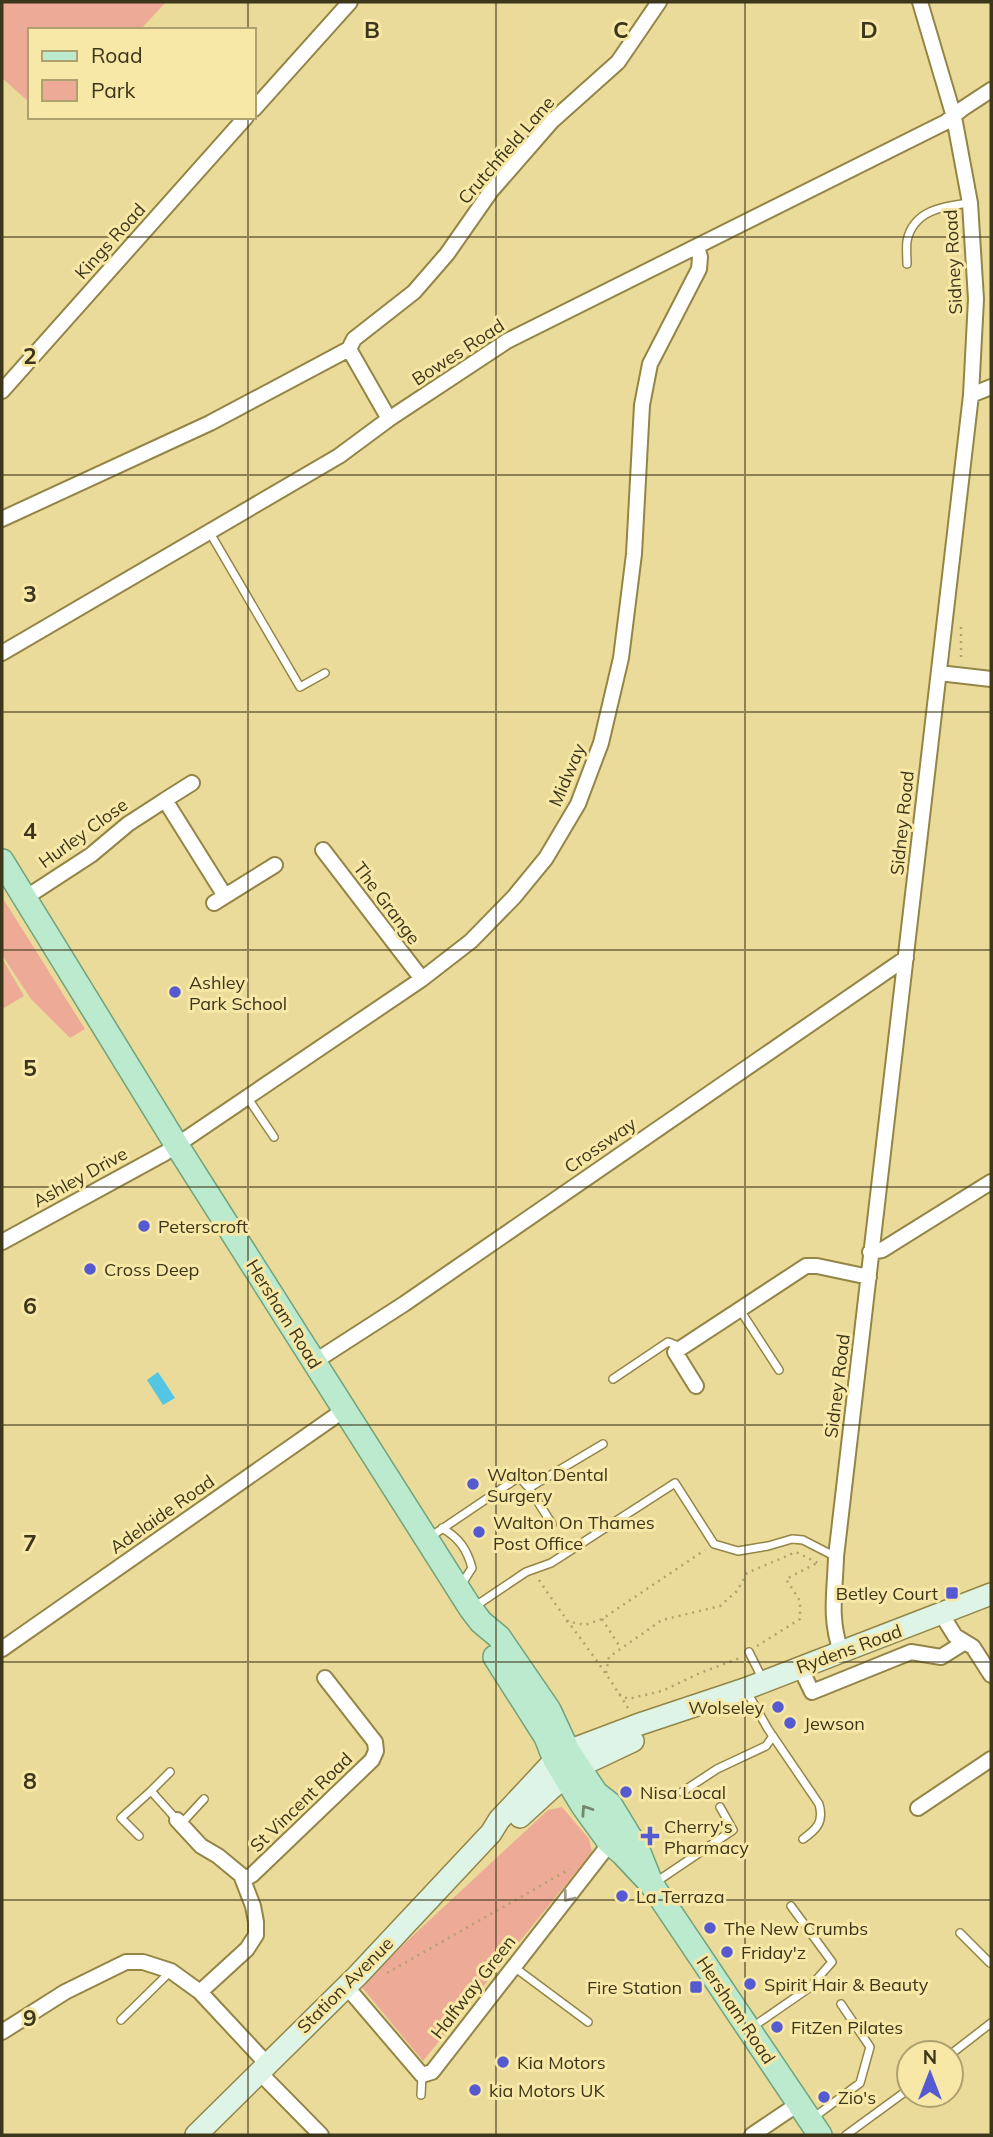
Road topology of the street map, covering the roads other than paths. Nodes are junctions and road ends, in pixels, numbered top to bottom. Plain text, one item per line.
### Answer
1 (349, 2) edge
2 (659, 2) edge
3 (920, 2) edge
4 (991, 90) edge
5 (256, 107) edge
6 (954, 117) junction
7 (244, 119) edge
8 (970, 203) junction
9 (697, 247) junction
10 (907, 264) dead end
11 (349, 349) junction
12 (991, 387) edge
13 (2, 391) edge
14 (971, 395) junction
15 (388, 419) junction
16 (2, 519) edge
17 (210, 533) junction
18 (2, 653) edge
19 (325, 673) dead end
20 (939, 673) junction
21 (991, 679) edge
22 (192, 783) dead end
23 (165, 800) junction
24 (323, 850) dead end
25 (2, 861) edge
26 (275, 865) dead end
27 (25, 898) junction
28 (906, 958) junction
29 (422, 979) junction
30 (246, 1097) junction
31 (274, 1137) dead end
32 (176, 1144) junction
33 (991, 1182) edge
34 (2, 1242) edge
35 (870, 1252) junction
36 (869, 1277) junction
37 (739, 1309) junction
38 (682, 1347) junction
39 (314, 1362) junction
40 (779, 1370) dead end
41 (613, 1379) dead end
42 (696, 1386) dead end
43 (344, 1410) junction
44 (603, 1444) dead end
45 (529, 1488) junction
46 (552, 1524) dead end
47 (434, 1534) junction
48 (836, 1557) junction
49 (991, 1594) edge
50 (476, 1615) junction
51 (942, 1615) junction
52 (965, 1642) junction
53 (2, 1649) edge
54 (749, 1652) road end
55 (841, 1652) junction
56 (800, 1667) junction
57 (991, 1675) edge
58 (325, 1678) dead end
59 (754, 1685) junction
60 (706, 1703) junction
61 (773, 1736) junction
62 (991, 1759) edge
63 (566, 1764) junction
64 (170, 1772) dead end
65 (151, 1791) junction
66 (682, 1792) dead end
67 (204, 1799) dead end
68 (720, 1808) dead end
69 (918, 1808) dead end
70 (179, 1822) junction
71 (617, 1835) junction
72 (139, 1836) dead end
73 (803, 1839) dead end
74 (243, 1881) junction
75 (652, 1885) junction
76 (791, 1906) dead end
77 (960, 1933) dead end
78 (991, 1962) edge
79 (513, 1967) junction
80 (171, 1971) junction
81 (351, 1981) junction
82 (200, 1992) junction
83 (841, 2004) dead end
84 (121, 2020) dead end
85 (588, 2022) dead end
86 (991, 2023) edge
87 (748, 2029) junction
88 (2, 2032) edge
89 (965, 2043) edge
90 (264, 2069) junction
91 (422, 2075) junction
92 (421, 2095) dead end
93 (895, 2099) edge
94 (809, 2120) edge
95 (196, 2135) edge
96 (321, 2135) edge
97 (752, 2135) edge
98 (846, 2135) edge

1 - 5 street
2 - 11 street, Crutchfield Lane
3 - 6 street, Sidney Road
4 - 6 street, Bowes Road
6 - 8 street, Sidney Road
6 - 9 street, Bowes Road
7 - 13 street, Kings Road
8 - 10 lane
8 - 14 street, Sidney Road
9 - 15 street, Bowes Road
9 - 29 street, Midway
11 - 15 street
11 - 16 street, Crutchfield Lane
12 - 14 street
14 - 20 street, Sidney Road
15 - 17 street, Bowes Road
17 - 18 street, Bowes Road
17 - 19 lane
20 - 21 street
20 - 28 street, Sidney Road
22 - 23 street, Hurley Close
23 - 26 street
23 - 27 street, Hurley Close
24 - 29 street, The Grange
25 - 27 main road, Hersham Road
27 - 32 main road, Hersham Road
28 - 35 street, Sidney Road
28 - 39 street, Crossway
29 - 30 street, Midway
30 - 31 lane
30 - 32 street, Midway
32 - 34 street, Ashley Drive
32 - 39 main road, Hersham Road
33 - 35 street
35 - 36 street, Sidney Road
36 - 37 street
36 - 48 street, Sidney Road
37 - 38 street
37 - 40 lane
38 - 41 lane
38 - 42 street
39 - 43 main road, Hersham Road
43 - 47 main road, Hersham Road
43 - 53 street, Adelaide Road
44 - 45 lane
45 - 46 lane
45 - 47 lane
47 - 50 main road, Hersham Road
48 - 50 lane
48 - 55 street, Sidney Road
49 - 51 street, Rydens Road
50 - 63 main road, Hersham Road
51 - 52 street
51 - 55 street, Rydens Road
52 - 56 street
52 - 57 street
54 - 59 lane
55 - 56 street, Rydens Road
56 - 59 street, Rydens Road
58 - 74 street, St Vincent Road
59 - 60 street, Rydens Road
59 - 61 lane
60 - 63 street, Rydens Road
60 - 63 street, Rydens Road
61 - 66 lane
61 - 73 lane
62 - 69 street
63 - 71 main road, Hersham Road
63 - 81 street, Station Avenue
64 - 65 lane
65 - 70 lane
65 - 72 lane
67 - 70 lane
68 - 75 lane
70 - 74 street
71 - 75 main road, Hersham Road
71 -> 79 street, Halfway Green
74 - 82 street
75 - 87 main road, Hersham Road
76 - 87 lane
77 - 78 lane
79 - 85 lane
79 - 91 street, Halfway Green
80 - 82 street
80 - 84 lane
80 - 88 street
81 - 90 street, Station Avenue
81 - 91 street
82 - 90 street
83 - 94 lane
86 - 89 lane
87 - 94 main road, Hersham Road
90 - 95 street, Station Avenue
90 - 96 street
91 - 92 lane
93 - 98 lane
94 - 97 street

